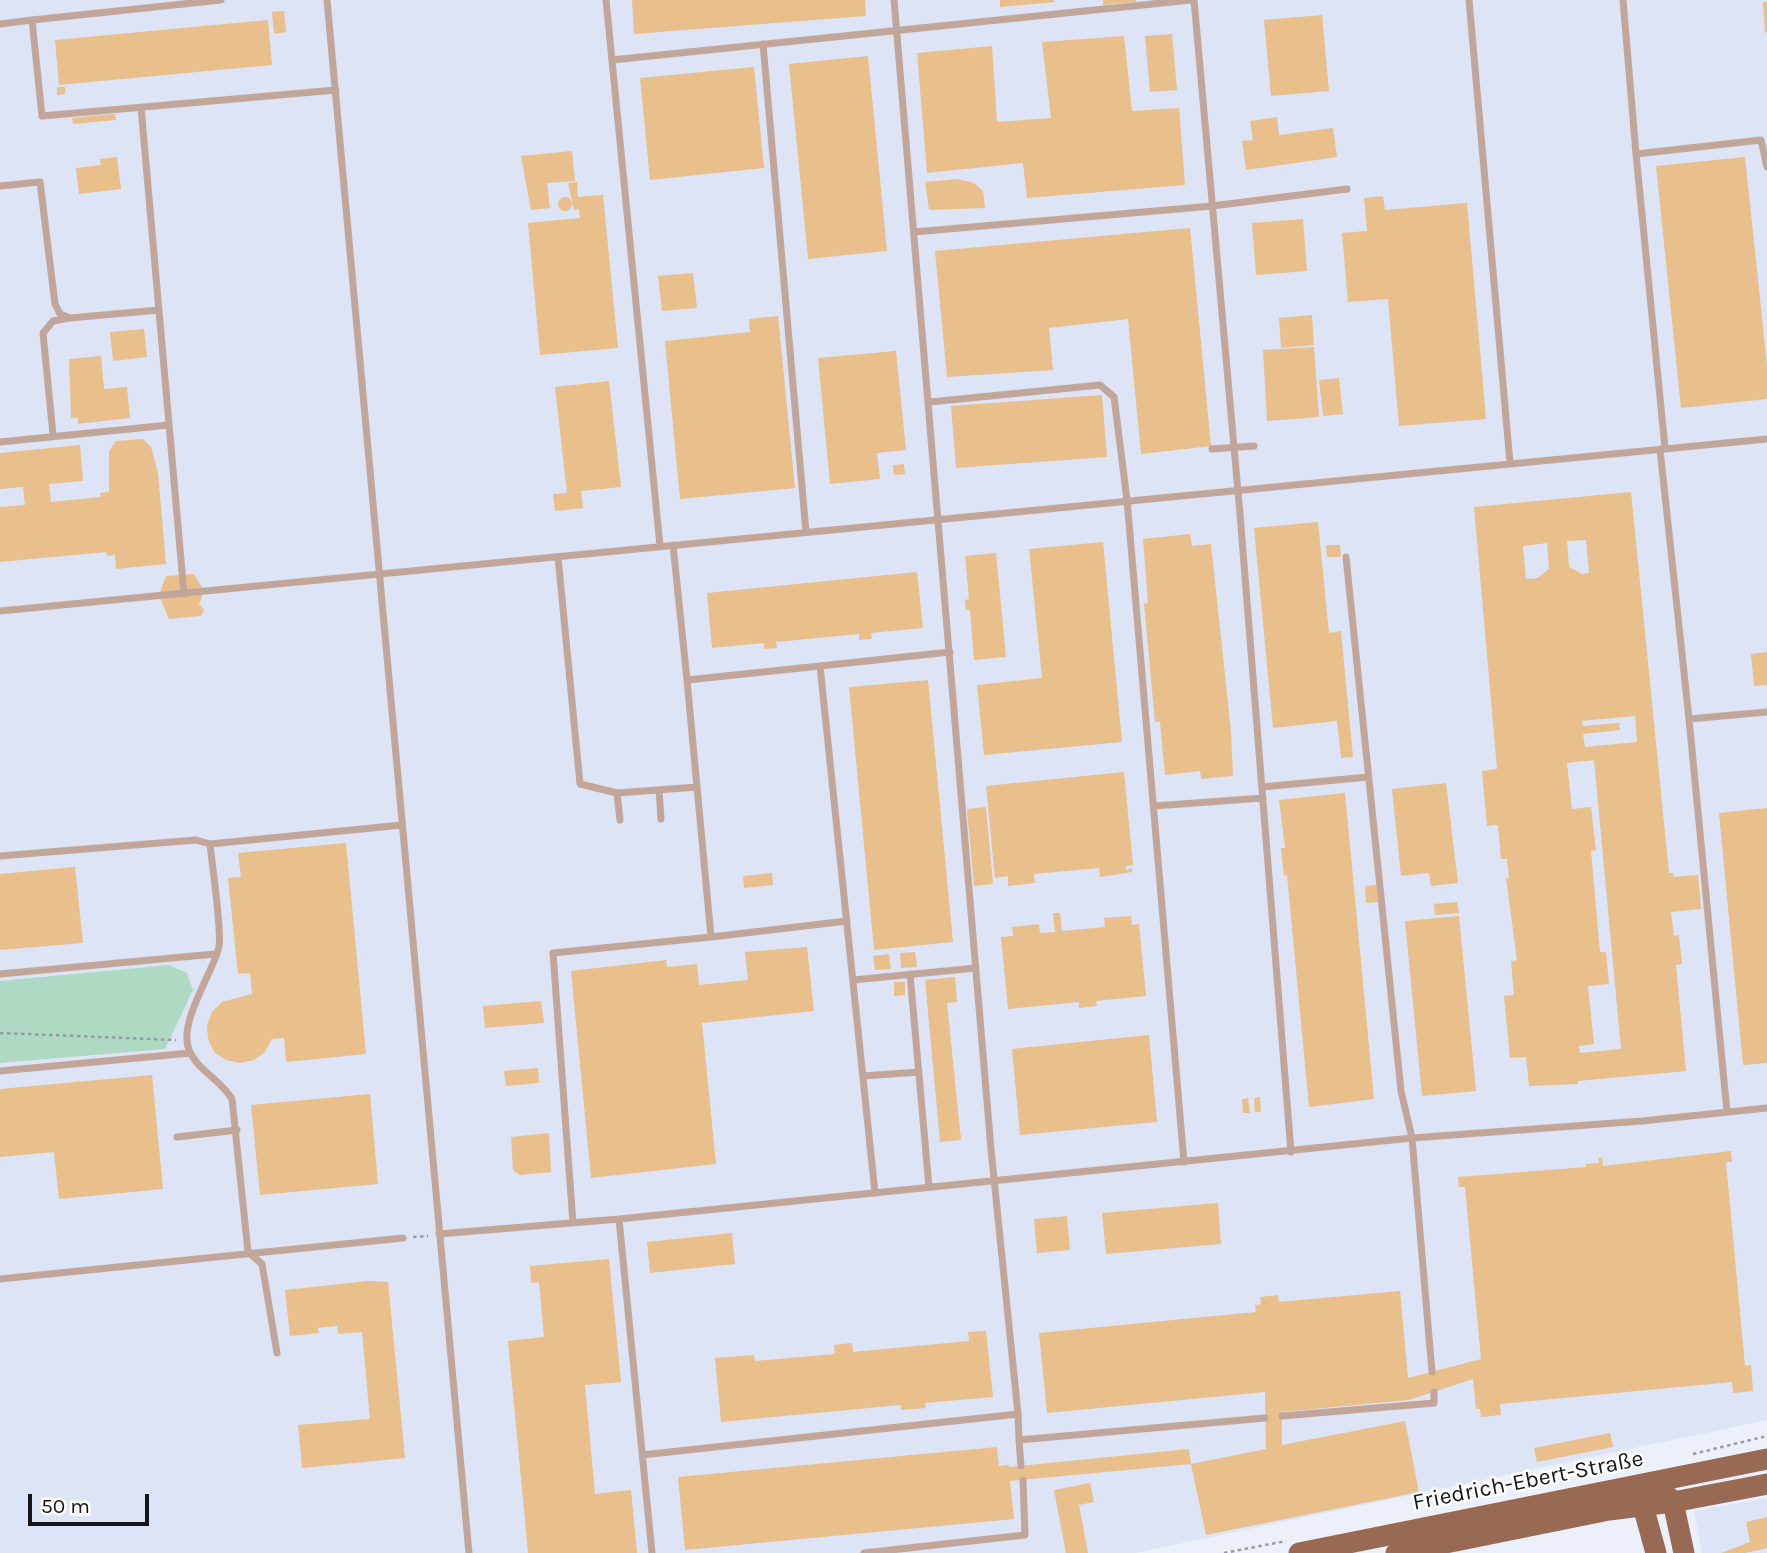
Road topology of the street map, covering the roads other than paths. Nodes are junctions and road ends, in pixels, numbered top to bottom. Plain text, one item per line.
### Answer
1 (220, 0) edge
2 (327, 0) edge
3 (606, 0) edge
4 (894, 0) edge
5 (1192, 0) edge
6 (1469, 0) edge
7 (1623, 0) edge
8 (32, 20) junction
9 (0, 24) edge
10 (898, 29) junction
11 (763, 44) junction
12 (612, 60) junction
13 (336, 90) junction
14 (141, 107) junction
15 (1636, 154) junction
16 (1767, 167) edge
17 (0, 186) edge
18 (1347, 189) dead end
19 (1212, 206) junction
20 (914, 232) junction
21 (55, 304) junction
22 (159, 310) junction
23 (70, 318) junction
24 (53, 321) junction
25 (930, 402) junction
26 (169, 425) junction
27 (53, 435) junction
28 (1767, 439) edge
29 (0, 442) edge
30 (1254, 446) dead end
31 (1212, 449) dead end
32 (1663, 449) junction
33 (1510, 463) junction
34 (1238, 489) junction
35 (1127, 500) junction
36 (940, 519) junction
37 (806, 532) junction
38 (673, 545) junction
39 (660, 546) junction
40 (558, 557) junction
41 (1346, 557) dead end
42 (379, 575) junction
43 (184, 594) junction
44 (0, 611) edge
45 (950, 652) junction
46 (820, 666) junction
47 (687, 680) junction
48 (1767, 712) edge
49 (1689, 719) junction
50 (1368, 776) junction
51 (697, 787) junction
52 (1262, 787) junction
53 (659, 790) junction
54 (617, 793) junction
55 (1263, 798) junction
56 (1154, 806) junction
57 (662, 819) dead end
58 (620, 820) dead end
59 (402, 825) junction
60 (210, 844) junction
61 (0, 856) edge
62 (847, 920) junction
63 (711, 937) junction
64 (215, 954) junction
65 (976, 968) junction
66 (0, 974) edge
67 (910, 974) junction
68 (853, 980) junction
69 (190, 1053) junction
70 (0, 1071) edge
71 (919, 1072) junction
72 (863, 1076) junction
73 (1767, 1108) edge
74 (1727, 1112) junction
75 (237, 1130) junction
76 (177, 1137) dead end
77 (1412, 1138) junction
78 (1291, 1152) junction
79 (1184, 1163) junction
80 (994, 1180) junction
81 (929, 1187) junction
82 (875, 1193) junction
83 (619, 1219) junction
84 (573, 1223) junction
85 (439, 1234) junction
86 (403, 1238) road end
87 (248, 1252) junction
88 (0, 1279) edge
89 (276, 1353) dead end
90 (1432, 1372) dead end
91 (1434, 1392) dead end
92 (1018, 1414) junction
93 (1282, 1416) dead end
94 (1265, 1418) dead end
95 (1020, 1440) junction
96 (642, 1455) junction
97 (1767, 1459) edge
98 (1021, 1466) dead end
99 (1023, 1480) dead end
100 (1655, 1484) junction
101 (1767, 1484) edge
102 (1673, 1502) junction
103 (1643, 1506) junction
104 (1404, 1552) edge
105 (469, 1553) edge
106 (652, 1553) edge
107 (864, 1553) edge
108 (1300, 1553) edge
109 (1656, 1553) edge
110 (1684, 1553) edge

1 - 8 lane
2 - 13 lane
3 - 12 lane
4 - 10 lane
5 - 10 lane
5 - 19 lane
6 - 33 lane
7 - 15 lane
8 - 9 lane
8 - 14 lane
10 - 11 lane
10 - 20 lane
11 - 12 lane
11 - 37 lane
12 - 39 lane
13 - 14 lane
13 - 42 lane
14 - 22 lane
15 - 16 lane
15 - 32 lane
17 - 21 lane
18 - 19 lane
19 - 20 lane
19 - 34 lane
20 - 25 lane
21 - 23 lane
21 - 24 lane
22 - 23 lane
22 - 26 lane
23 - 24 lane
24 - 27 lane
25 - 35 lane
25 - 36 lane
26 - 27 lane
26 - 43 lane
27 - 29 lane
28 - 32 lane
30 - 31 lane, bridge
32 - 33 lane
32 - 49 lane
33 - 34 lane
34 - 35 lane
34 - 52 lane
35 - 36 lane
35 - 56 lane
36 - 37 lane
36 - 45 lane
37 - 38 lane
38 - 39 lane
38 - 47 lane
39 - 40 lane
40 - 42 lane
40 - 54 lane
41 - 50 lane
42 - 43 lane
42 - 59 lane
43 - 44 lane
45 - 46 lane
45 - 65 lane
46 - 47 lane
46 - 62 lane
47 - 51 lane
48 - 49 lane
49 - 74 lane
50 - 52 lane
50 - 77 lane
51 - 53 lane
51 - 63 lane
52 - 55 lane
53 - 54 lane
53 - 57 lane
54 - 58 lane
55 - 56 lane
55 - 78 lane
56 - 79 lane
59 - 60 lane
59 - 85 lane
60 - 61 lane
60 - 64 lane
62 - 63 lane
62 - 68 lane
63 - 84 lane
64 - 66 lane
64 - 69 lane
65 - 67 lane
65 - 80 lane
67 - 68 lane
67 - 71 lane
68 - 72 lane
69 - 70 lane
69 - 75 lane
71 - 72 lane
71 - 81 lane
72 - 82 lane
73 - 74 lane
74 - 77 lane
75 - 76 lane
75 - 87 lane
77 - 78 lane
77 - 90 lane
78 - 79 lane
79 - 80 lane
80 - 81 lane
80 - 92 lane
81 - 82 lane
82 - 83 lane
83 - 84 lane
83 - 96 lane
84 - 85 lane
85 - 105 lane
86 - 87 lane
87 - 88 lane
87 - 89 lane
91 - 93 lane
92 - 95 lane
92 - 96 lane
94 - 95 lane
95 - 98 lane
96 - 106 lane
97 - 100 main road, Friedrich-Ebert-Straße
99 - 107 lane
100 - 102 main road
100 - 103 main road
100 - 108 main road, Friedrich-Ebert-Straße
101 - 102 main road, Friedrich-Ebert-Straße
102 - 103 main road, Friedrich-Ebert-Straße
102 - 110 main road
103 - 104 main road, Friedrich-Ebert-Straße
103 - 109 main road

